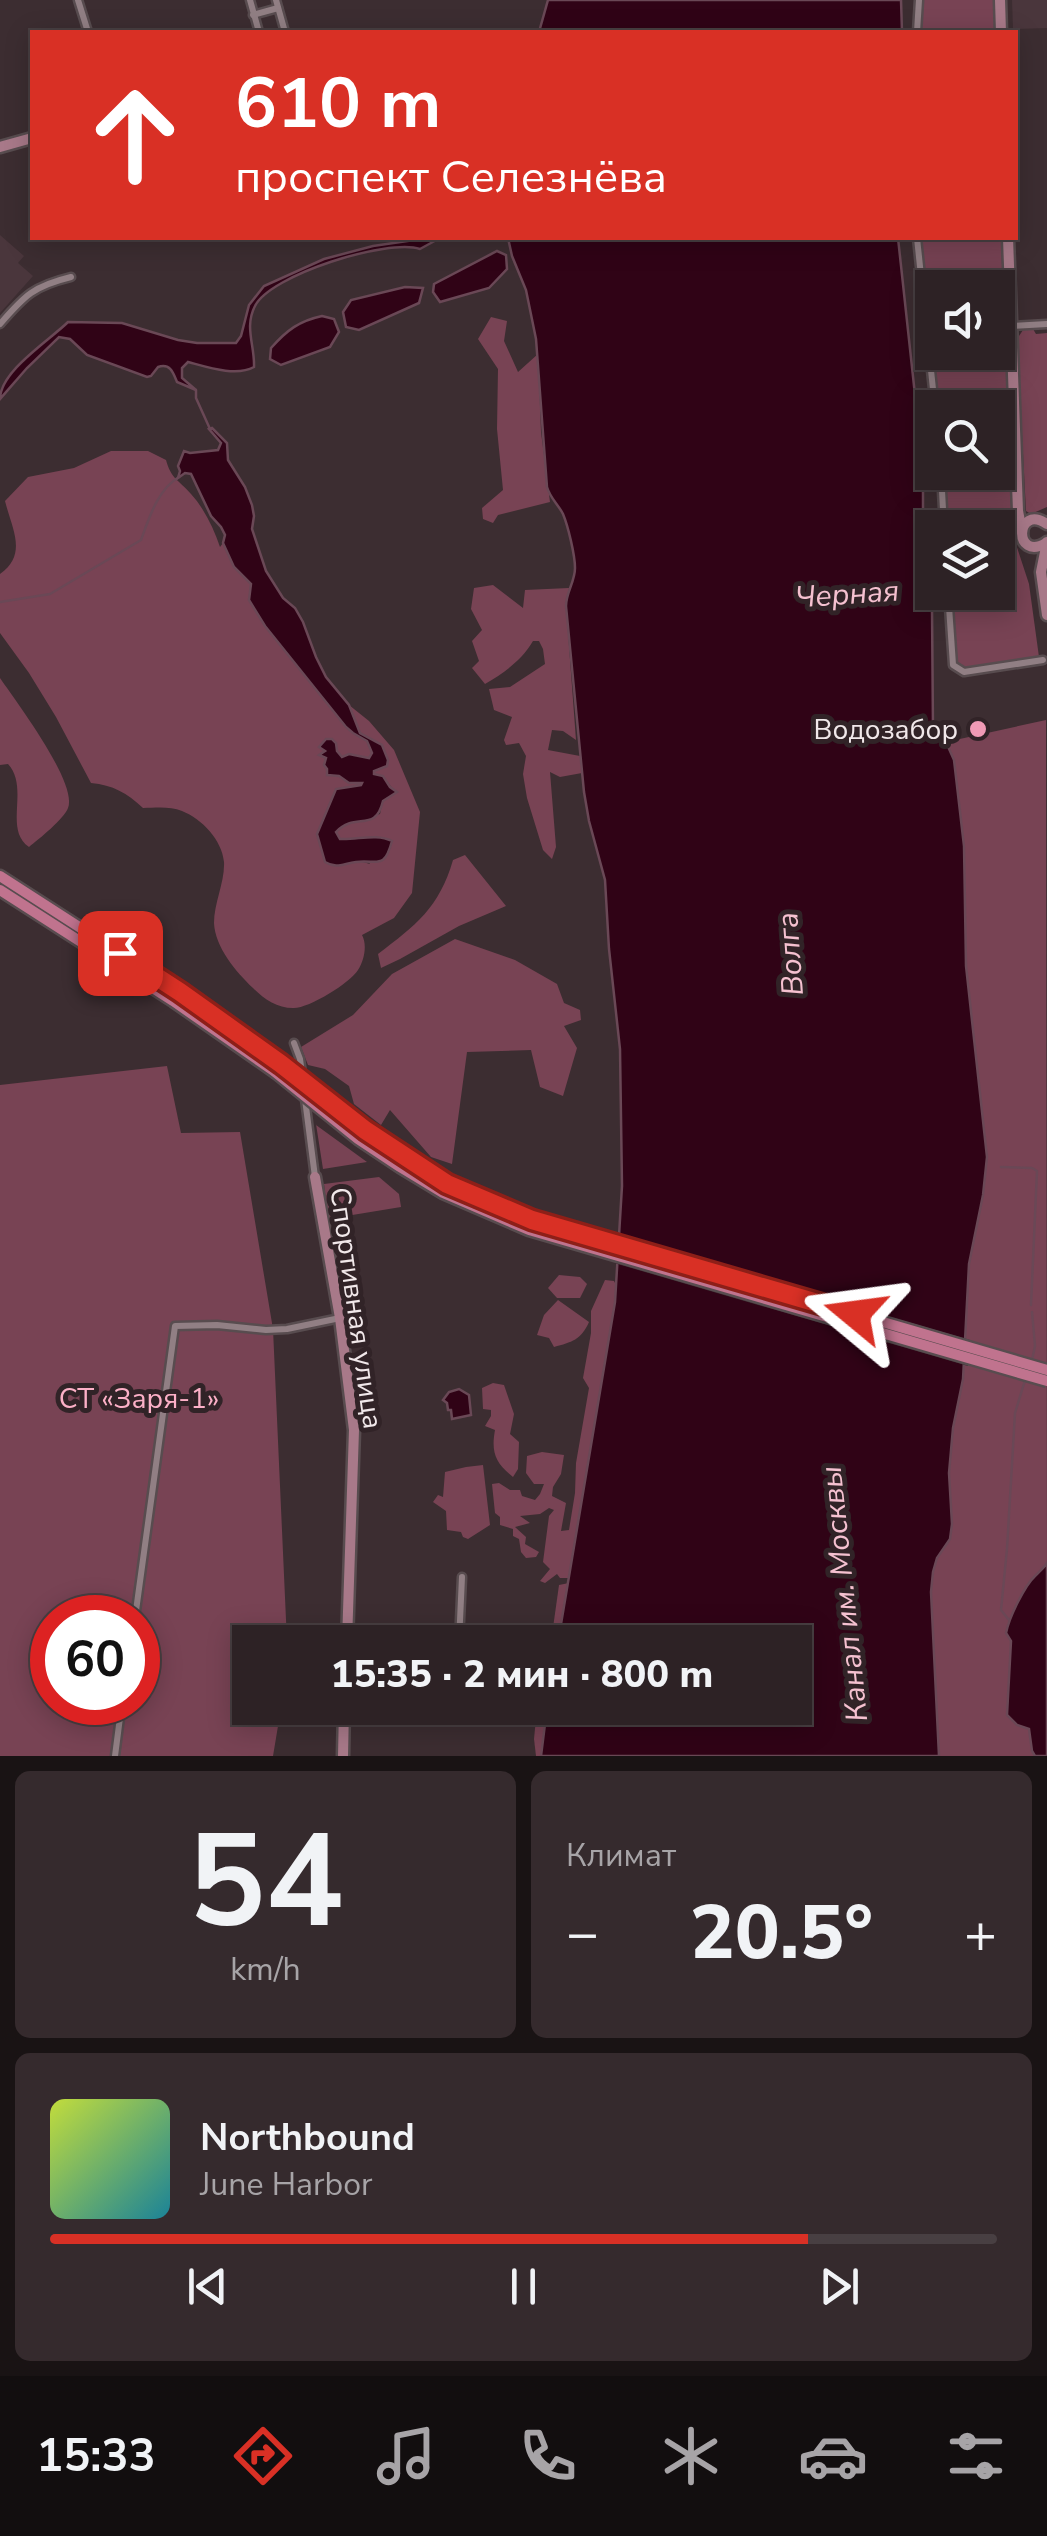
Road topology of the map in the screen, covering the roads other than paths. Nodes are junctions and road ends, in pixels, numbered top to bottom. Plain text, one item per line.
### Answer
1 (78, 0) edge
2 (250, 0) edge
3 (918, 0) edge
4 (1000, 0) edge
5 (277, 4) edge
6 (254, 15) junction
7 (87, 30) edge
8 (258, 30) edge
9 (284, 30) edge
10 (917, 30) edge
11 (1001, 30) edge
12 (30, 139) edge
13 (0, 148) edge
14 (917, 240) edge
15 (1008, 240) edge
16 (1009, 270) edge
17 (71, 277) dead end
18 (0, 324) edge
19 (1047, 324) edge
20 (1015, 326) edge
21 (1012, 370) edge
22 (933, 390) edge
23 (1018, 511) junction
24 (1040, 519) edge
25 (1022, 532) junction
26 (1047, 542) edge
27 (1026, 544) junction
28 (1041, 572) junction
29 (949, 610) edge
30 (1047, 615) edge
31 (1043, 660) dead end
32 (0, 876) edge
33 (0, 890) edge
34 (294, 1042) dead end
35 (278, 1068) junction
36 (315, 1177) joint
37 (340, 1318) junction
38 (1047, 1370) edge
39 (1047, 1381) edge
40 (462, 1577) dead end
41 (138, 1595) edge
42 (348, 1625) edge
43 (460, 1625) edge
44 (119, 1725) edge
45 (344, 1725) edge
46 (115, 1756) edge
47 (343, 1756) edge

1 - 7 street
2 - 6 street
3 - 10 street
4 - 11 street
5 - 6 street
5 - 9 street
6 - 8 street
12 - 13 street
14 - 22 street
15 - 16 street
17 - 18 street
19 - 20 street
21 - 23 street
23 - 24 street
23 - 25 street
24 - 25 street
25 - 27 street
26 - 27 street
26 - 28 street
27 - 28 street
28 - 30 street
29 - 31 street
32 - 35 main road
33 - 35 main road
34 - 36 street, Спортивная улица
35 - 38 main road, bridge
35 - 39 main road, bridge
36 - 37 street, Спортивная улица
37 - 41 street
37 - 42 street, Спортивная улица
40 - 43 street
44 - 46 street
45 - 47 street

